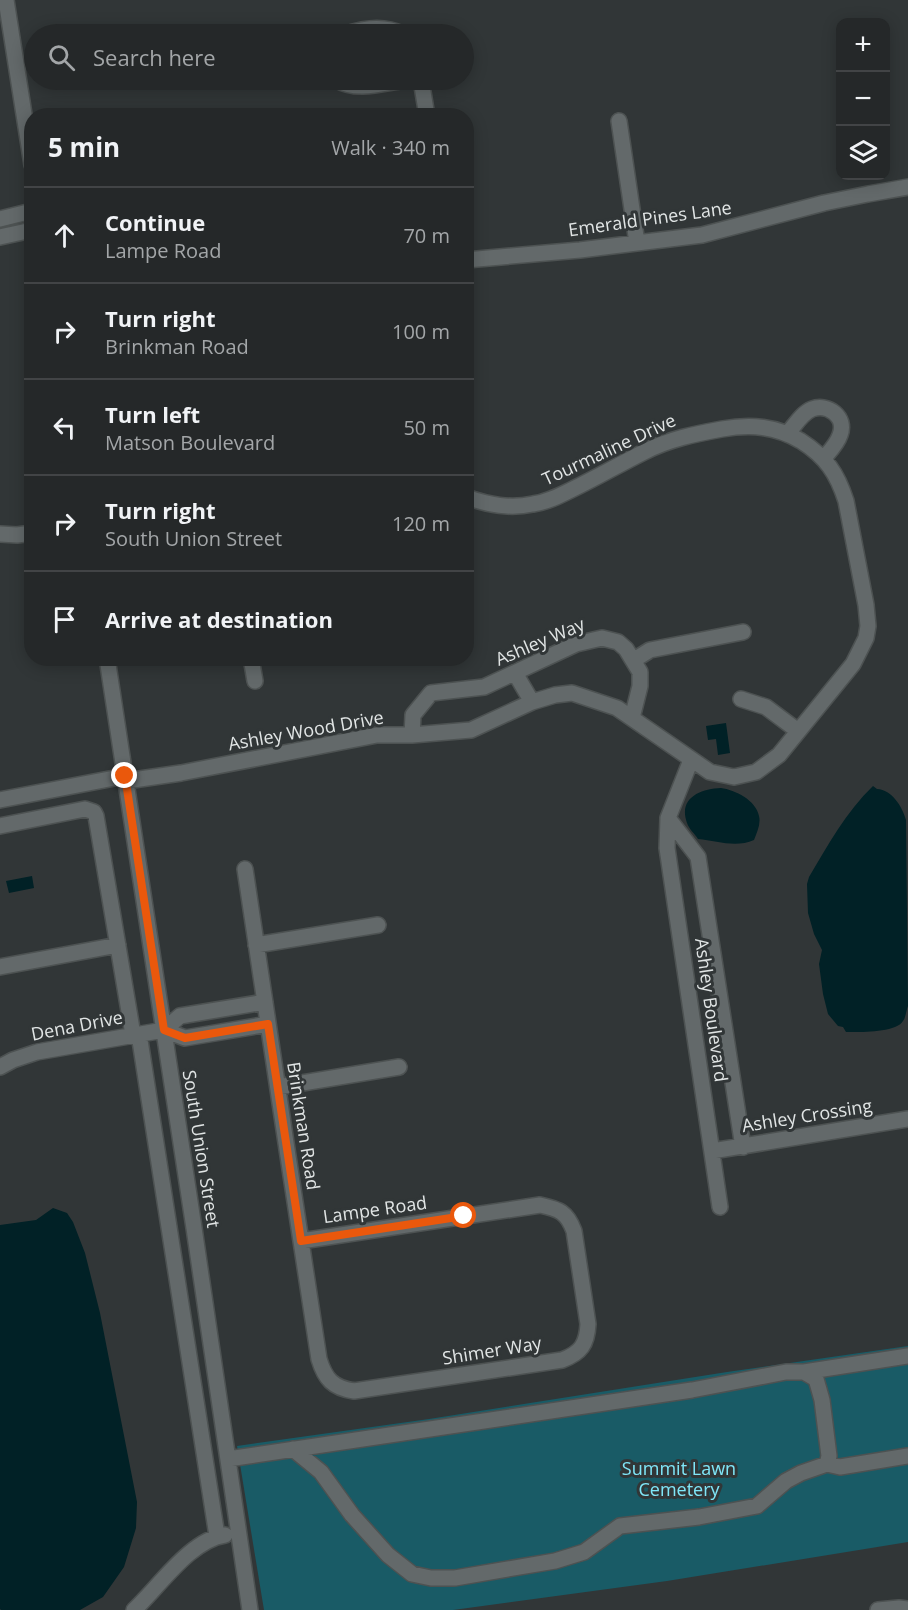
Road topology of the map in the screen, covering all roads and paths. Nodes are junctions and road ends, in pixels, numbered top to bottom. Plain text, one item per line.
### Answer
1 (6, 0) edge
2 (423, 90) edge
3 (426, 108) edge
4 (24, 114) edge
5 (619, 121) dead end
6 (908, 188) edge
7 (24, 214) edge
8 (0, 219) edge
9 (24, 232) edge
10 (0, 237) edge
11 (637, 243) junction
12 (474, 259) edge
13 (788, 433) junction
14 (824, 459) junction
15 (474, 500) edge
16 (0, 534) edge
17 (24, 534) edge
18 (743, 632) dead end
19 (866, 638) joint
20 (634, 660) junction
21 (108, 666) edge
22 (252, 666) edge
23 (514, 673) junction
24 (255, 681) dead end
25 (741, 699) dead end
26 (532, 702) junction
27 (632, 718) junction
28 (798, 731) junction
29 (412, 735) junction
30 (691, 760) junction
31 (125, 779) junction
32 (0, 800) edge
33 (668, 818) junction
34 (0, 826) edge
35 (245, 869) dead end
36 (378, 925) dead end
37 (118, 945) junction
38 (256, 945) junction
39 (0, 966) edge
40 (265, 1002) junction
41 (268, 1024) junction
42 (164, 1030) junction
43 (136, 1034) junction
44 (0, 1067) edge
45 (399, 1067) dead end
46 (278, 1087) junction
47 (908, 1119) edge
48 (743, 1147) junction
49 (712, 1151) junction
50 (720, 1207) dead end
51 (301, 1241) junction
52 (581, 1278) joint
53 (908, 1356) edge
54 (804, 1372) junction
55 (334, 1385) joint
56 (293, 1449) junction
57 (908, 1456) edge
58 (228, 1459) junction
59 (827, 1464) junction
60 (238, 1533) junction
61 (218, 1536) junction
62 (908, 1609) edge
63 (134, 1610) edge
64 (250, 1610) edge
65 (887, 1610) edge

1 - 4 street
2 - 3 street
5 - 11 street
6 - 11 street, Emerald Pines Lane
7 - 8 street
9 - 10 street
11 - 12 street, Emerald Pines Lane
13 - 14 street, Tourmaline Drive
13 - 14 street
13 - 15 street, Tourmaline Drive
14 - 19 street, Tourmaline Drive
16 - 17 street
18 - 20 street
19 - 28 street, Ashley Wood Drive
20 - 23 street, Ashley Way
20 - 27 street
21 - 31 street, South Union Street
22 - 24 street
23 - 26 street
23 - 29 street, Ashley Way
25 - 28 street
26 - 27 street, Ashley Wood Drive
26 - 29 street, Ashley Wood Drive
27 - 30 street, Ashley Wood Drive
28 - 30 street, Ashley Wood Drive
29 - 31 street, Ashley Wood Drive
30 - 33 street, Ashley Boulevard
31 - 32 street, Ashley Wood Drive
31 - 42 street, South Union Street
33 - 48 street, Ashley Boulevard
33 - 49 street, Ashley Boulevard
34 - 37 street
35 - 38 street, Brinkman Road
36 - 38 street
37 - 39 street
37 - 43 street
38 - 40 street, Brinkman Road
40 - 41 street, Brinkman Road
40 - 42 street
41 - 42 street
41 - 46 street, Brinkman Road
42 - 43 street, Dena Drive
42 - 58 street, South Union Street
43 - 44 street, Dena Drive
43 - 61 street
45 - 46 street
46 - 51 street, Brinkman Road
47 - 48 street, Ashley Crossing
48 - 49 street, Ashley Crossing
49 - 50 street, Ashley Boulevard
51 - 52 street, Lampe Road
51 - 55 street, Brinkman Road
52 - 55 street, Shimer Way
53 - 54 street
54 - 56 street
54 - 59 street
56 - 58 street
56 - 59 street
57 - 59 street
58 - 60 street, South Union Street
60 - 61 street
60 - 64 street, South Union Street
61 - 63 street
62 - 65 street

